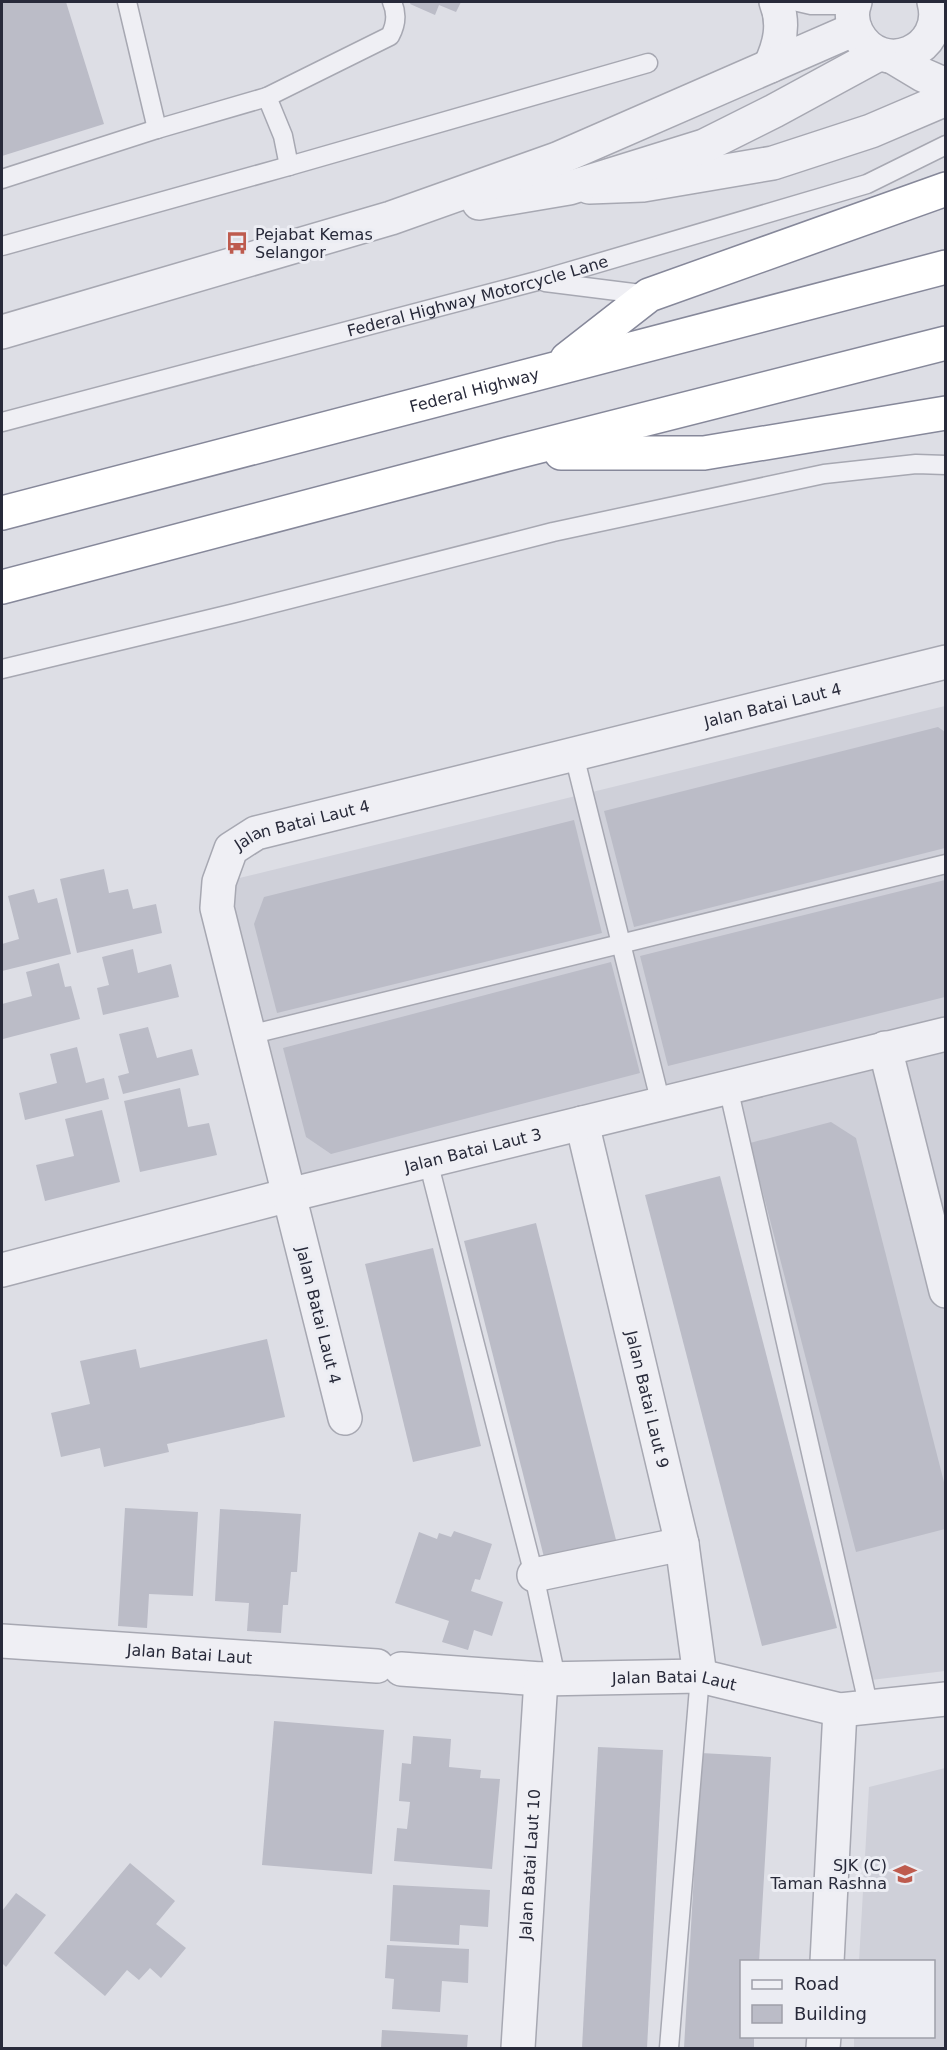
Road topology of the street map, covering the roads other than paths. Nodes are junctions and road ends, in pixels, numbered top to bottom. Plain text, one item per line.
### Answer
1 (127, 2) edge
2 (392, 2) edge
3 (776, 2) edge
4 (798, 2) edge
5 (855, 12) edge
6 (938, 19) edge
7 (886, 55) junction
8 (648, 63) dead end
9 (770, 66) junction
10 (945, 85) edge
11 (267, 97) junction
12 (945, 99) edge
13 (156, 129) junction
14 (945, 145) edge
15 (289, 166) junction
16 (2, 179) edge
17 (569, 188) junction
18 (945, 189) edge
19 (391, 218) junction
20 (2, 246) edge
21 (945, 267) edge
22 (537, 281) junction
23 (648, 295) junction
24 (2, 332) edge
25 (945, 343) edge
26 (556, 368) junction
27 (945, 413) edge
28 (2, 422) edge
29 (512, 453) junction
30 (945, 465) edge
31 (2, 513) edge
32 (2, 587) edge
33 (945, 662) edge
34 (2, 669) edge
35 (574, 754) junction
36 (945, 864) edge
37 (621, 944) junction
38 (945, 1034) edge
39 (249, 1035) junction
40 (885, 1048) junction
41 (728, 1087) junction
42 (661, 1104) junction
43 (582, 1123) junction
44 (428, 1161) junction
45 (289, 1195) junction
46 (937, 1224) edge
47 (2, 1270) edge
48 (945, 1291) edge
49 (345, 1418) dead end
50 (682, 1544) junction
51 (534, 1575) junction
52 (2, 1641) edge
53 (700, 1676) junction
54 (549, 1678) junction
55 (945, 1698) edge
56 (855, 1709) junction
57 (827, 1960) edge
58 (518, 2049) edge
59 (669, 2049) edge

1 - 13 lane
2 - 11 lane
3 - 9 street
4 - 5 lane
5 - 7 street
5 - 9 street
6 - 7 street
7 - 10 street
7 - 17 street
8 - 15 lane
9 - 19 street
11 - 13 lane
11 - 15 lane
12 - 17 street
13 - 16 lane
14 - 22 lane, Federal Highway Motorcycle Lane
15 - 20 lane
17 - 19 street
18 - 23 highway
19 - 24 street
21 - 26 highway, Federal Highway
22 - 23 lane
22 - 28 lane, Federal Highway Motorcycle Lane
23 - 26 highway
25 - 29 highway
26 - 31 highway, Federal Highway
27 - 29 highway
29 - 32 highway
30 - 34 lane
33 - 35 street, Jalan Batai Laut 4
35 - 37 lane
35 - 39 street, Jalan Batai Laut 4
36 - 37 lane
37 - 39 lane
37 - 42 lane
38 - 40 street, Jalan Batai Laut 3
39 - 45 street, Jalan Batai Laut 4
40 - 41 street, Jalan Batai Laut 3
40 - 46 street
41 - 42 street, Jalan Batai Laut 3
41 - 56 lane
42 - 43 street, Jalan Batai Laut 3
43 - 44 street, Jalan Batai Laut 3
43 - 50 street, Jalan Batai Laut 9
44 - 45 street, Jalan Batai Laut 3
44 - 51 lane
45 - 47 street, Jalan Batai Laut 3
45 - 49 street, Jalan Batai Laut 4
46 - 48 street
50 - 51 street
50 - 53 street, Jalan Batai Laut 9
51 - 54 lane
52 - 54 street, Jalan Batai Laut
53 - 54 street, Jalan Batai Laut
53 - 56 street, Jalan Batai Laut
53 - 59 lane
54 - 58 street, Jalan Batai Laut 10
55 - 56 street, Jalan Batai Laut
56 - 57 street

